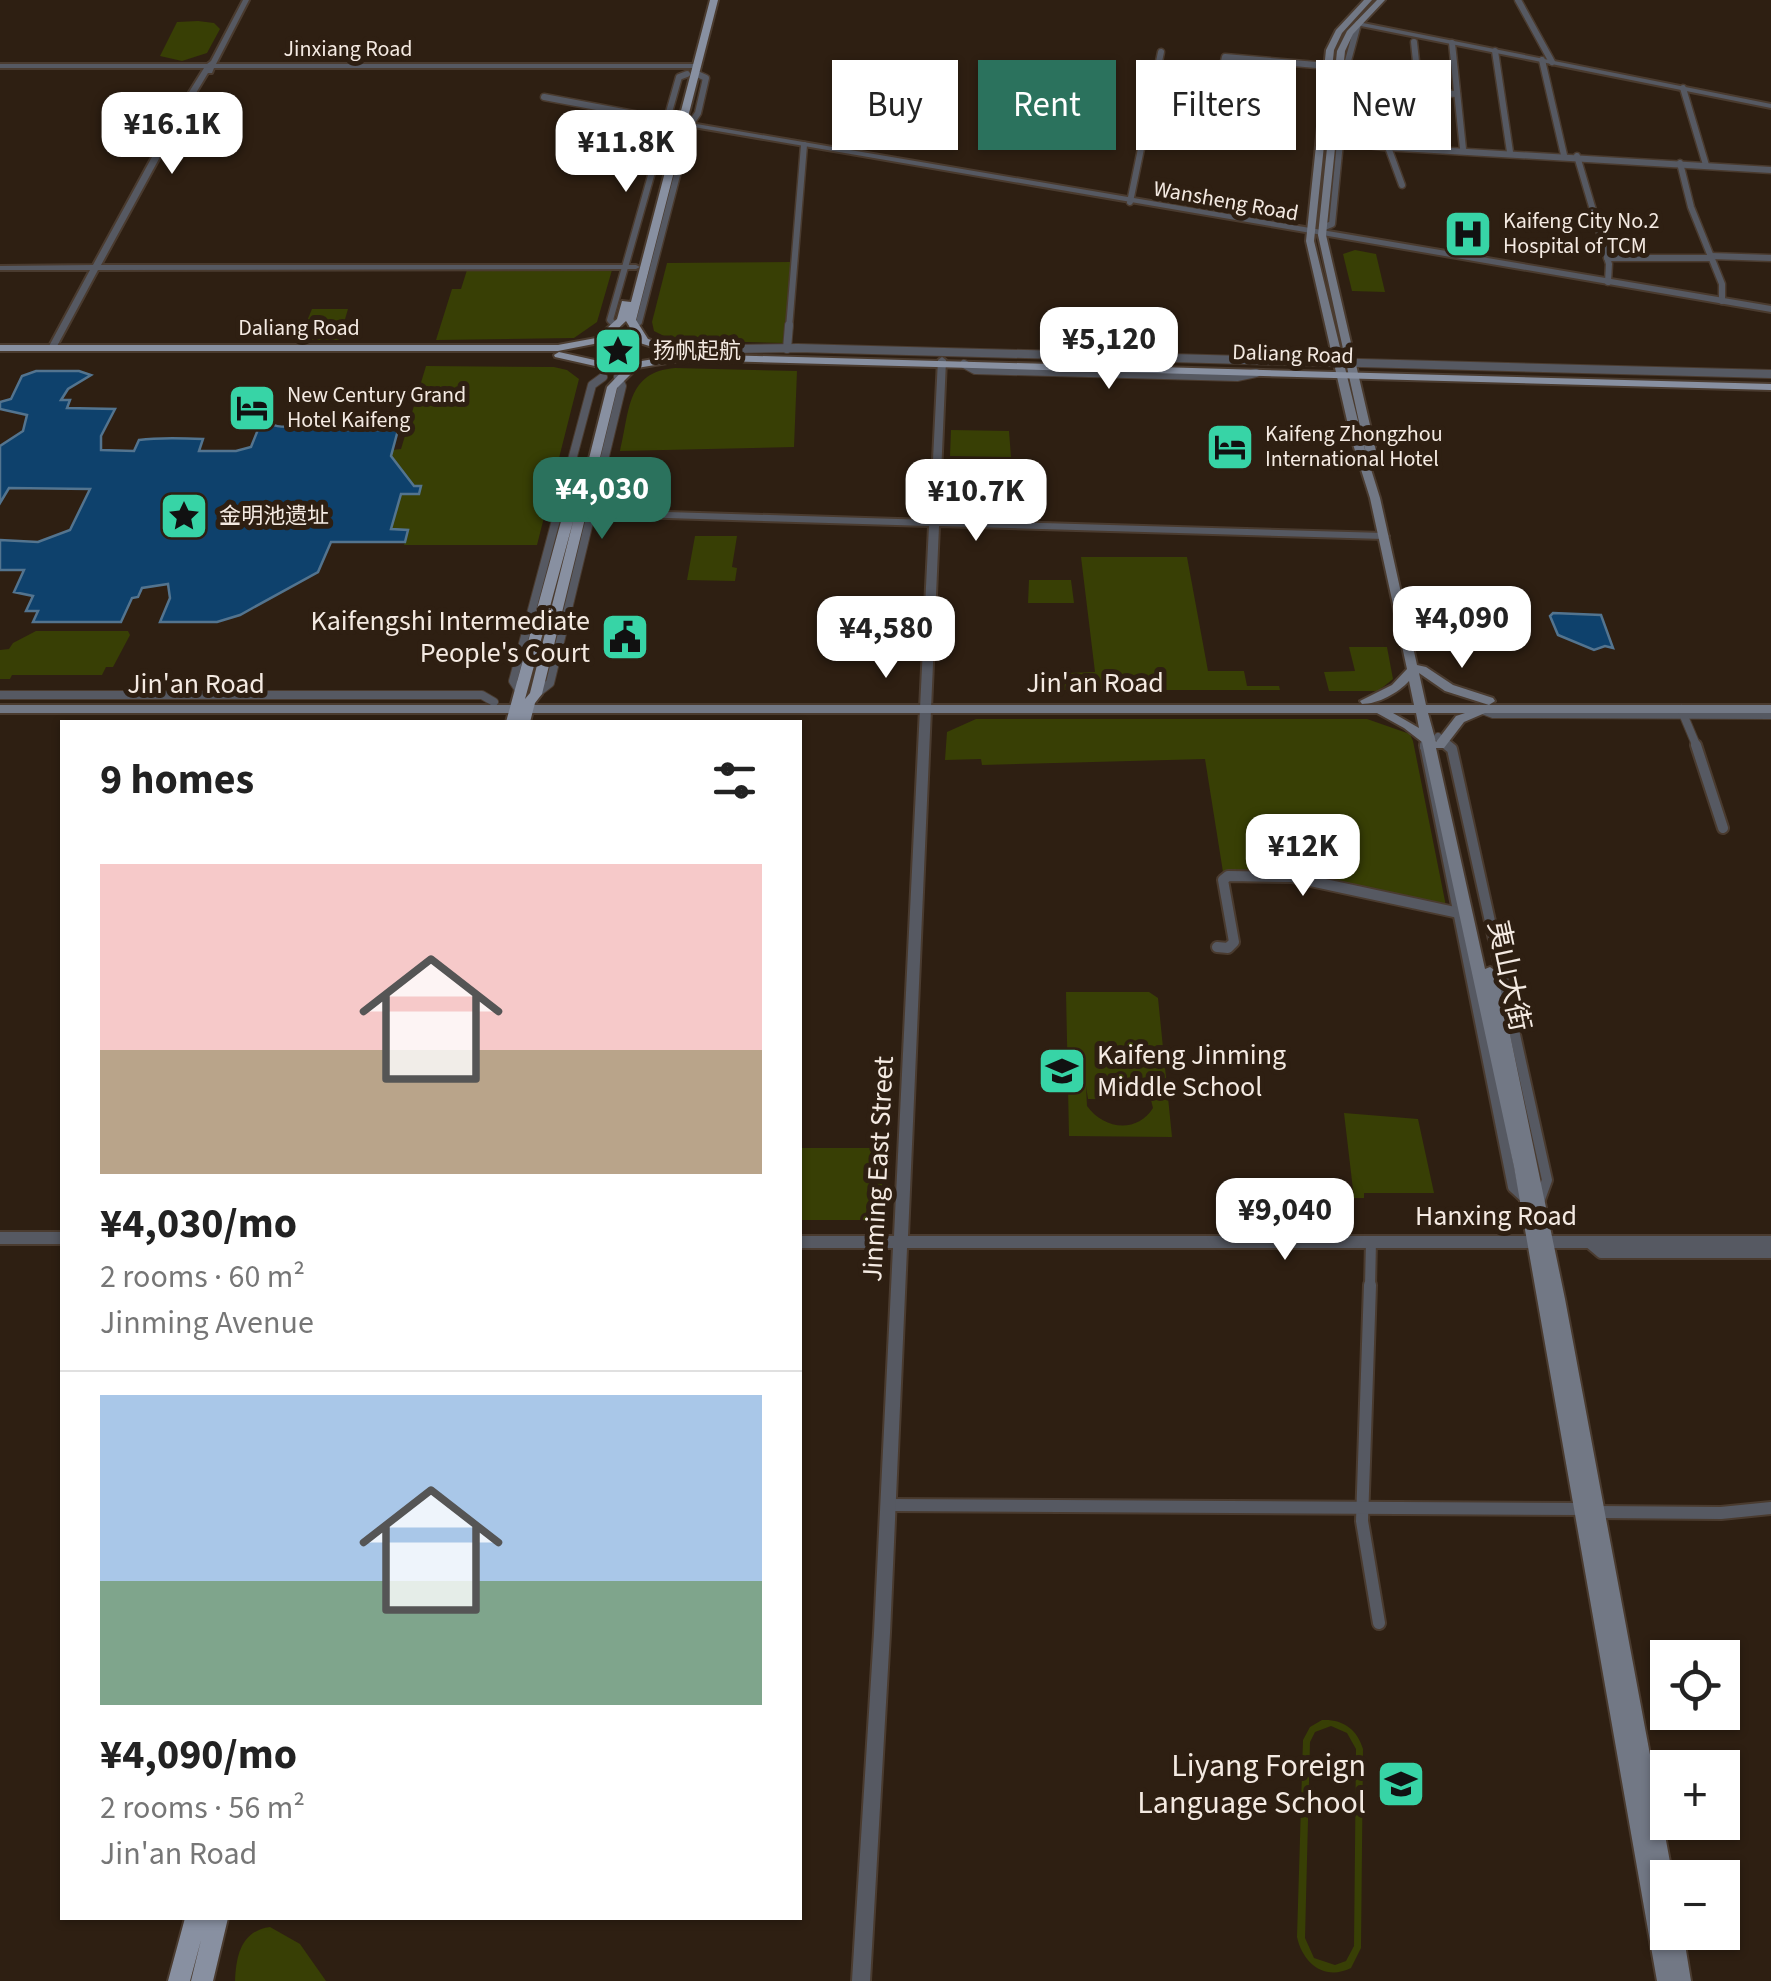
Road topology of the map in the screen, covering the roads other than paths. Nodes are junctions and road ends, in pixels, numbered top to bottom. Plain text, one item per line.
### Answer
1 (246, 0) edge
2 (711, 0) edge
3 (1368, 0) edge
4 (1382, 0) edge
5 (1518, 0) edge
6 (1358, 24) junction
7 (1414, 42) dead end
8 (1452, 42) junction
9 (1495, 51) junction
10 (1160, 52) dead end
11 (1158, 60) edge
12 (1224, 60) edge
13 (1259, 60) edge
14 (1330, 60) edge
15 (1341, 60) edge
16 (1351, 60) edge
17 (1416, 60) edge
18 (1542, 60) junction
19 (1552, 62) junction
20 (209, 66) junction
21 (0, 68) edge
22 (692, 69) junction
23 (1683, 88) junction
24 (1451, 94) edge
25 (1457, 94) junction
26 (544, 97) dead end
27 (1771, 106) edge
28 (679, 123) junction
29 (804, 145) junction
30 (1451, 149) edge
31 (1141, 150) edge
32 (1329, 150) edge
33 (1330, 150) edge
34 (1389, 150) edge
35 (1463, 150) junction
36 (1510, 152) junction
37 (1564, 155) junction
38 (1577, 156) junction
39 (1680, 164) junction
40 (1706, 165) junction
41 (1771, 170) edge
42 (1402, 185) dead end
43 (1130, 202) junction
44 (1318, 232) junction
45 (1711, 257) junction
46 (1607, 258) junction
47 (1771, 258) edge
48 (631, 267) junction
49 (0, 268) edge
50 (97, 268) junction
51 (1608, 282) junction
52 (1722, 301) junction
53 (1771, 309) edge
54 (598, 340) junction
55 (644, 341) junction
56 (52, 348) junction
57 (787, 349) junction
58 (667, 350) junction
59 (0, 352) edge
60 (941, 362) junction
61 (634, 365) junction
62 (599, 369) junction
63 (1346, 370) junction
64 (1771, 374) edge
65 (1771, 384) edge
66 (580, 512) junction
67 (935, 523) junction
68 (1384, 536) junction
69 (1418, 669) junction
70 (0, 702) edge
71 (1367, 704) junction
72 (927, 705) junction
73 (1426, 705) junction
74 (523, 707) edge
75 (1486, 707) junction
76 (1771, 709) edge
77 (1682, 712) junction
78 (1435, 740) junction
79 (1723, 828) dead end
80 (1459, 914) junction
81 (1217, 948) dead end
82 (1533, 1202) junction
83 (802, 1238) edge
84 (900, 1238) junction
85 (1540, 1238) junction
86 (1771, 1238) edge
87 (0, 1241) edge
88 (60, 1241) edge
89 (1371, 1241) junction
90 (1587, 1241) junction
91 (1771, 1253) edge
92 (888, 1505) junction
93 (1364, 1508) junction
94 (1771, 1508) edge
95 (1591, 1510) junction
96 (1378, 1622) dead end
97 (1659, 1860) edge
98 (195, 1920) edge
99 (217, 1920) edge
100 (1673, 1950) edge
101 (1674, 1978) edge
102 (179, 1981) edge
103 (202, 1981) edge
104 (861, 1981) edge

1 - 20 street
2 - 22 main road
3 - 14 main road, 夷山大街
4 - 6 main road, 夷山大街
5 - 19 street
6 - 8 street
6 - 15 main road, 夷山大街
6 - 16 street
7 - 17 street
8 - 9 street
8 - 25 street
9 - 18 street
9 - 36 street
10 - 11 street
12 - 13 street
18 - 19 street
18 - 37 street
19 - 23 street
20 - 21 street, Jinxiang Road
20 - 22 street, Jinxiang Road
20 - 50 street
22 - 28 main road
22 - 28 street
23 - 27 street
23 - 40 street
24 - 25 street
25 - 35 street
26 - 28 street
28 - 29 street, Wansheng Road
28 - 48 main road
28 - 55 main road
29 - 43 street, Wansheng Road
29 - 57 street
30 - 35 street
31 - 43 street
32 - 44 main road, 夷山大街
33 - 44 street
34 - 42 street
35 - 36 street
36 - 37 street
37 - 38 street
38 - 39 street
38 - 46 street
39 - 40 street
39 - 45 street
40 - 41 street
43 - 44 street, Wansheng Road
44 - 51 street, Wansheng Road
44 - 63 main road, 夷山大街
45 - 46 street
45 - 47 street
45 - 52 street
46 - 51 street
48 - 50 street
48 - 54 main road
49 - 50 street
50 - 56 street
51 - 52 street, Wansheng Road
52 - 53 street, Wansheng Road
54 - 55 main road, Daliang Road
54 - 56 main road, Daliang Road
54 - 62 main road
55 - 58 main road, Daliang Road
55 - 61 main road
56 - 59 main road, Daliang Road
57 - 58 street
57 - 63 street
58 - 60 main road, Daliang Road
59 - 62 main road, Daliang Road
60 - 61 main road, Daliang Road
60 - 63 main road, Daliang Road
60 - 63 main road, Daliang Road
60 - 67 street, Jinming East Street
61 - 62 main road, Daliang Road
61 - 66 main road
62 - 66 main road
62 - 74 street
63 - 64 street
63 - 65 main road, Daliang Road
63 - 68 main road, 夷山大街
63 - 69 main road, 夷山大街
66 - 67 street
66 - 74 main road
66 - 74 street
67 - 68 street
67 - 72 street, Jinming East Street
68 - 69 main road, 夷山大街
69 - 71 main road
69 - 73 main road, 夷山大街
69 - 75 main road
70 - 74 main road, Jin'an Road
70 - 74 main road, Jin'an Road
71 - 72 main road, Jin'an Road
71 - 73 main road, Jin'an Road
71 - 78 main road
72 - 74 main road, Jin'an Road
72 - 84 street, Jinming East Street
73 - 75 main road, Jin'an Road
73 - 78 main road, 夷山大街
75 - 76 main road, Jin'an Road
75 - 77 main road, Jin'an Road
75 - 78 main road
76 - 77 main road, Jin'an Road
77 - 79 street
78 - 80 street
78 - 82 main road, 夷山大街
78 - 82 street
80 - 81 street
80 - 82 street
82 - 85 main road, 夷山大街
83 - 84 street, Hanxing Road
84 - 85 street, Hanxing Road
84 - 89 street, Hanxing Road
84 - 92 street, Jinming East Street
85 - 86 street, Hanxing Road
85 - 89 street, Hanxing Road
85 - 90 street, Hanxing Road
85 - 95 main road, 夷山大街
86 - 90 street, Hanxing Road
87 - 88 street
89 - 93 street
90 - 91 street
92 - 93 street
92 - 104 street, Jinming East Street
93 - 95 street
93 - 96 street
94 - 95 street
95 - 97 main road, 夷山大街
95 - 101 main road, 夷山大街
98 - 102 main road
99 - 103 main road
100 - 101 main road, 夷山大街

